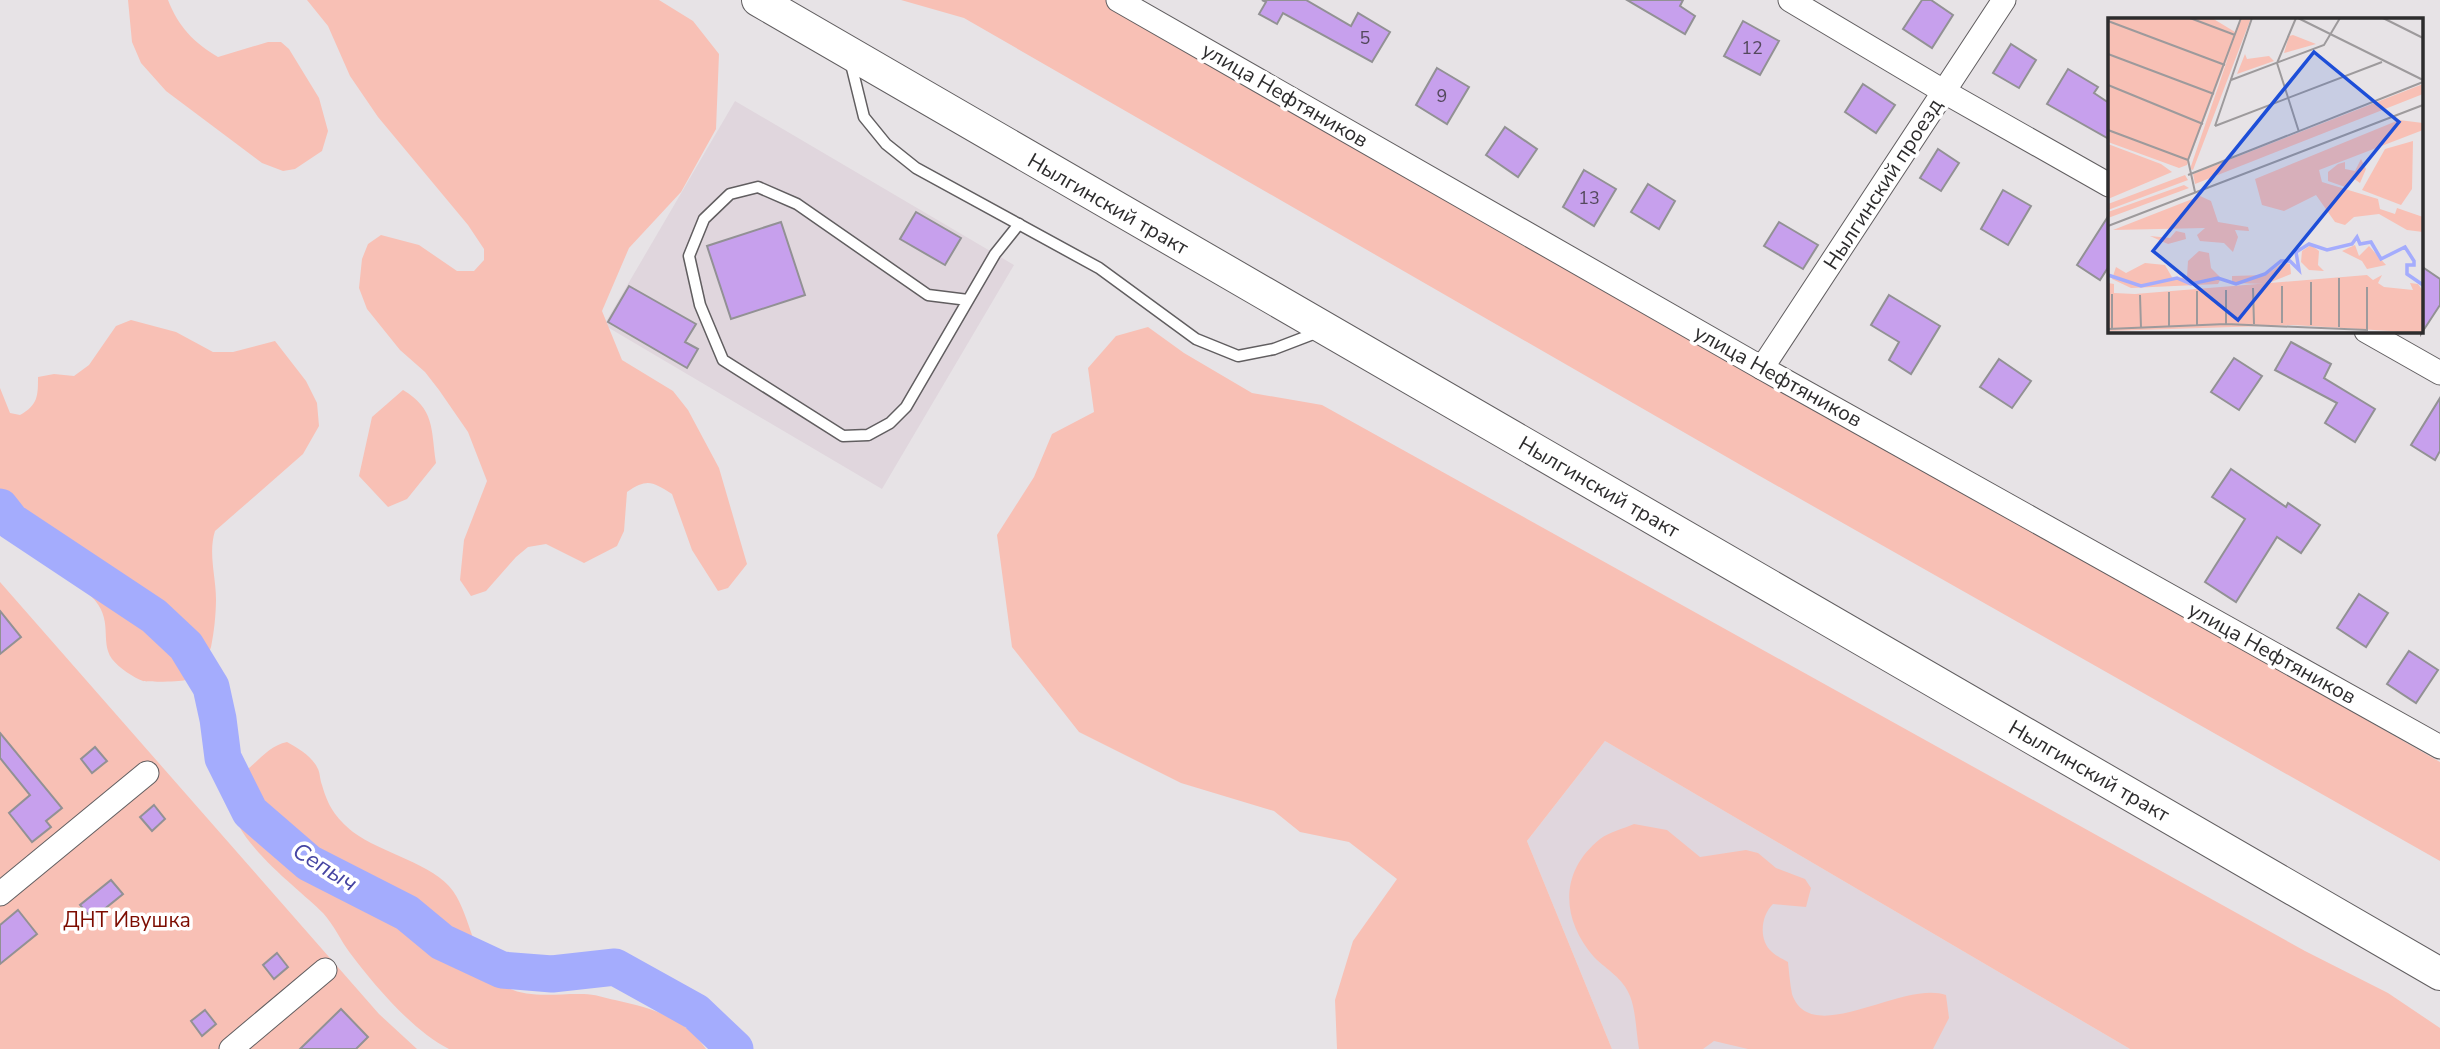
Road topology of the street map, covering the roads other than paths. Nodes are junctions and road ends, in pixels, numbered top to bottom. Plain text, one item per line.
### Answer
1 (758, 0) edge
2 (1118, 0) edge
3 (1790, 0) edge
4 (2004, 0) edge
5 (849, 54) junction
6 (1943, 91) junction
7 (2108, 184) edge
8 (1019, 224) junction
9 (968, 300) junction
10 (1326, 329) junction
11 (2368, 332) edge
12 (1762, 368) junction
13 (2440, 373) edge
14 (2440, 747) edge
15 (147, 773) dead end
16 (0, 894) edge
17 (325, 970) dead end
18 (2440, 974) edge
19 (231, 1049) edge

1 - 5 main road, Нылгинский тракт
2 - 12 street, улица Нефтяников
3 - 6 street
4 - 6 street, Нылгинский проезд
5 - 8 lane
5 - 10 main road, Нылгинский тракт
6 - 7 street
6 - 12 street, Нылгинский проезд
8 - 9 lane
8 - 10 lane
9 - 9 lane
10 - 18 main road, Нылгинский тракт
11 - 13 street
12 - 14 street, улица Нефтяников
15 - 16 street
17 - 19 street

